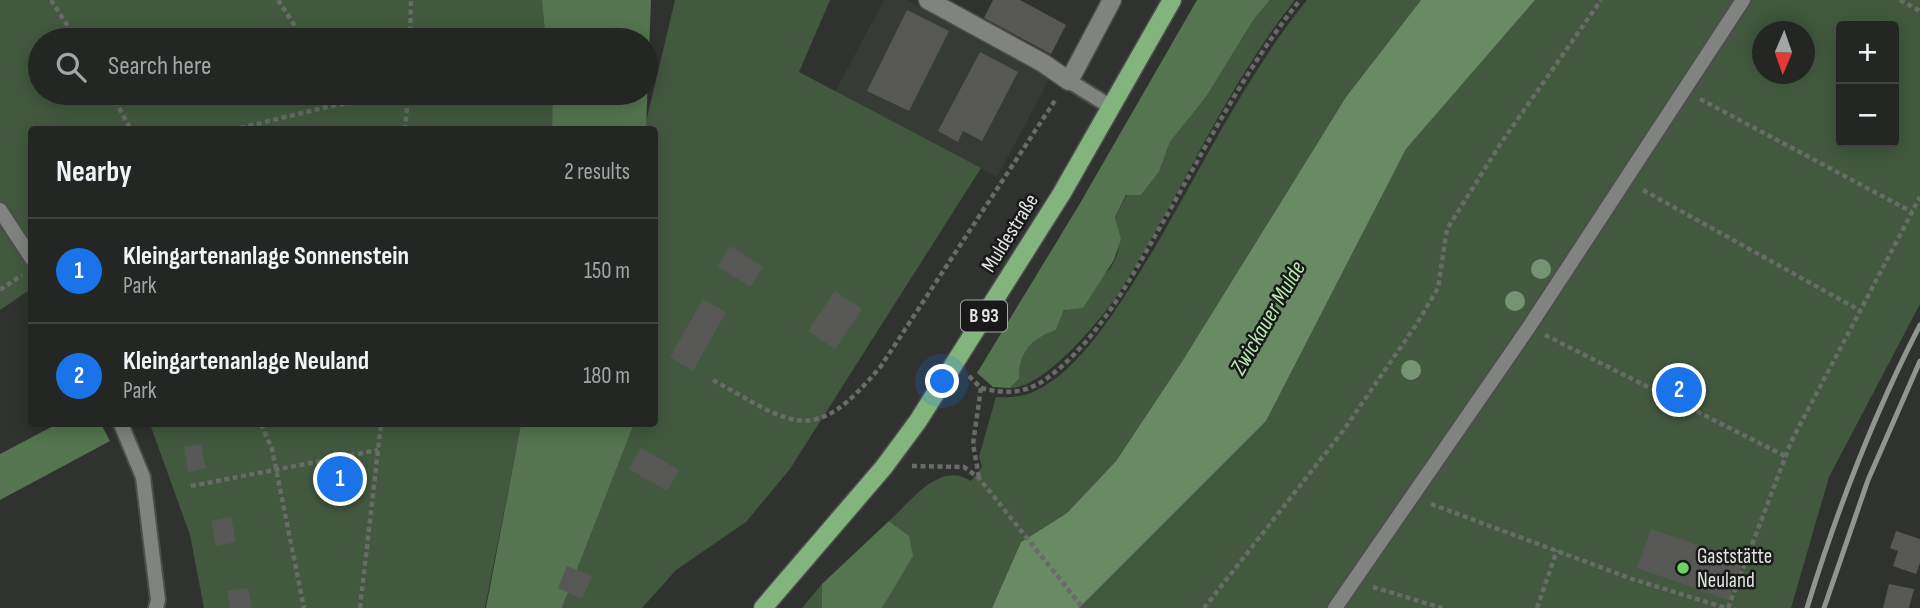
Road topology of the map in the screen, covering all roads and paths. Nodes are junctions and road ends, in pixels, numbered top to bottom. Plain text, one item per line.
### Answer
1 (51, 0) edge
2 (278, 0) edge
3 (411, 0) edge
4 (928, 0) edge
5 (1112, 0) edge
6 (1172, 0) edge
7 (1300, 0) edge
8 (1601, 0) edge
9 (1743, 0) edge
10 (1900, 0) edge
11 (1920, 11) edge
12 (69, 28) edge
13 (296, 28) edge
14 (410, 28) edge
15 (1069, 81) junction
16 (1684, 90) junction
17 (117, 105) edge
18 (340, 105) edge
19 (407, 105) edge
20 (1111, 107) junction
21 (129, 126) edge
22 (249, 126) edge
23 (405, 126) edge
24 (1625, 180) junction
25 (1920, 197) edge
26 (0, 210) edge
27 (1912, 212) junction
28 (28, 253) edge
29 (28, 272) edge
30 (0, 290) edge
31 (1859, 310) junction
32 (1529, 327) junction
33 (955, 362) junction
34 (713, 380) dead end
35 (981, 388) junction
36 (122, 427) edge
37 (262, 427) edge
38 (381, 427) edge
39 (378, 450) junction
40 (1785, 456) junction
41 (884, 467) junction
42 (276, 470) junction
43 (979, 478) junction
44 (191, 486) dead end
45 (1411, 496) junction
46 (1557, 550) junction
47 (1352, 580) junction
48 (156, 608) edge
49 (304, 608) edge
50 (360, 608) edge
51 (763, 608) edge
52 (1083, 608) edge
53 (1204, 608) edge
54 (1335, 608) edge
55 (1443, 608) edge
56 (1537, 608) edge
57 (1727, 608) edge

1 - 12 path
2 - 13 path
3 - 14 path
4 - 15 street
5 - 15 street
6 - 20 main road, Muldestraße / B 93
7 - 35 path
8 - 53 path
9 - 16 lane
10 - 11 path
15 - 20 lane
15 - 34 path
16 - 24 lane
16 - 27 path
17 - 21 path
18 - 22 path
19 - 23 path
20 - 33 main road, Muldestraße / B 93
24 - 31 path
24 - 32 lane
25 - 27 path
26 - 28 lane
27 - 31 path
29 - 30 path
31 - 40 path
32 - 40 path
32 - 45 lane
33 - 35 path
33 - 41 main road, Muldestraße / B 93
35 - 43 path
36 - 48 lane
37 - 42 path
38 - 39 path
39 - 42 path
39 - 50 path
40 - 57 path
41 - 43 path
41 - 51 main road, Muldestraße / B 93
42 - 44 path
42 - 49 path
43 - 52 path
45 - 46 path
45 - 47 lane
46 - 56 path
46 - 57 path
47 - 54 lane
47 - 55 path

